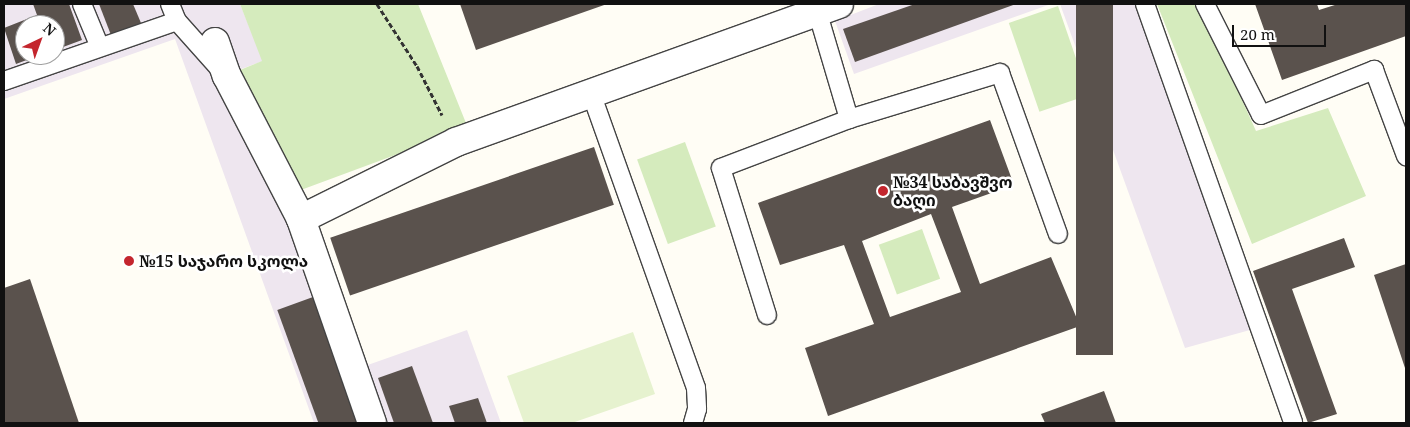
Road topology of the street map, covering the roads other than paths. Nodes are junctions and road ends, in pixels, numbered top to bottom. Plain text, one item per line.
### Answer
1 (82, 4) edge
2 (170, 4) edge
3 (1145, 4) edge
4 (1205, 4) edge
5 (824, 6) edge
6 (178, 21) junction
7 (215, 42) dead end
8 (99, 45) junction
9 (227, 76) junction
10 (4, 81) edge
11 (591, 93) junction
12 (849, 119) junction
13 (1406, 156) edge
14 (301, 219) junction
15 (1058, 234) dead end
16 (767, 315) dead end
17 (372, 423) edge
18 (693, 423) edge
19 (1293, 423) edge

1 - 8 lane
2 - 6 lane
3 - 19 lane
4 - 13 lane
5 - 11 street
5 - 12 lane
6 - 8 lane
6 - 9 lane
7 - 9 street
8 - 10 lane
9 - 14 street
11 - 14 street
11 - 18 lane
12 - 15 lane
12 - 16 lane
14 - 17 street

